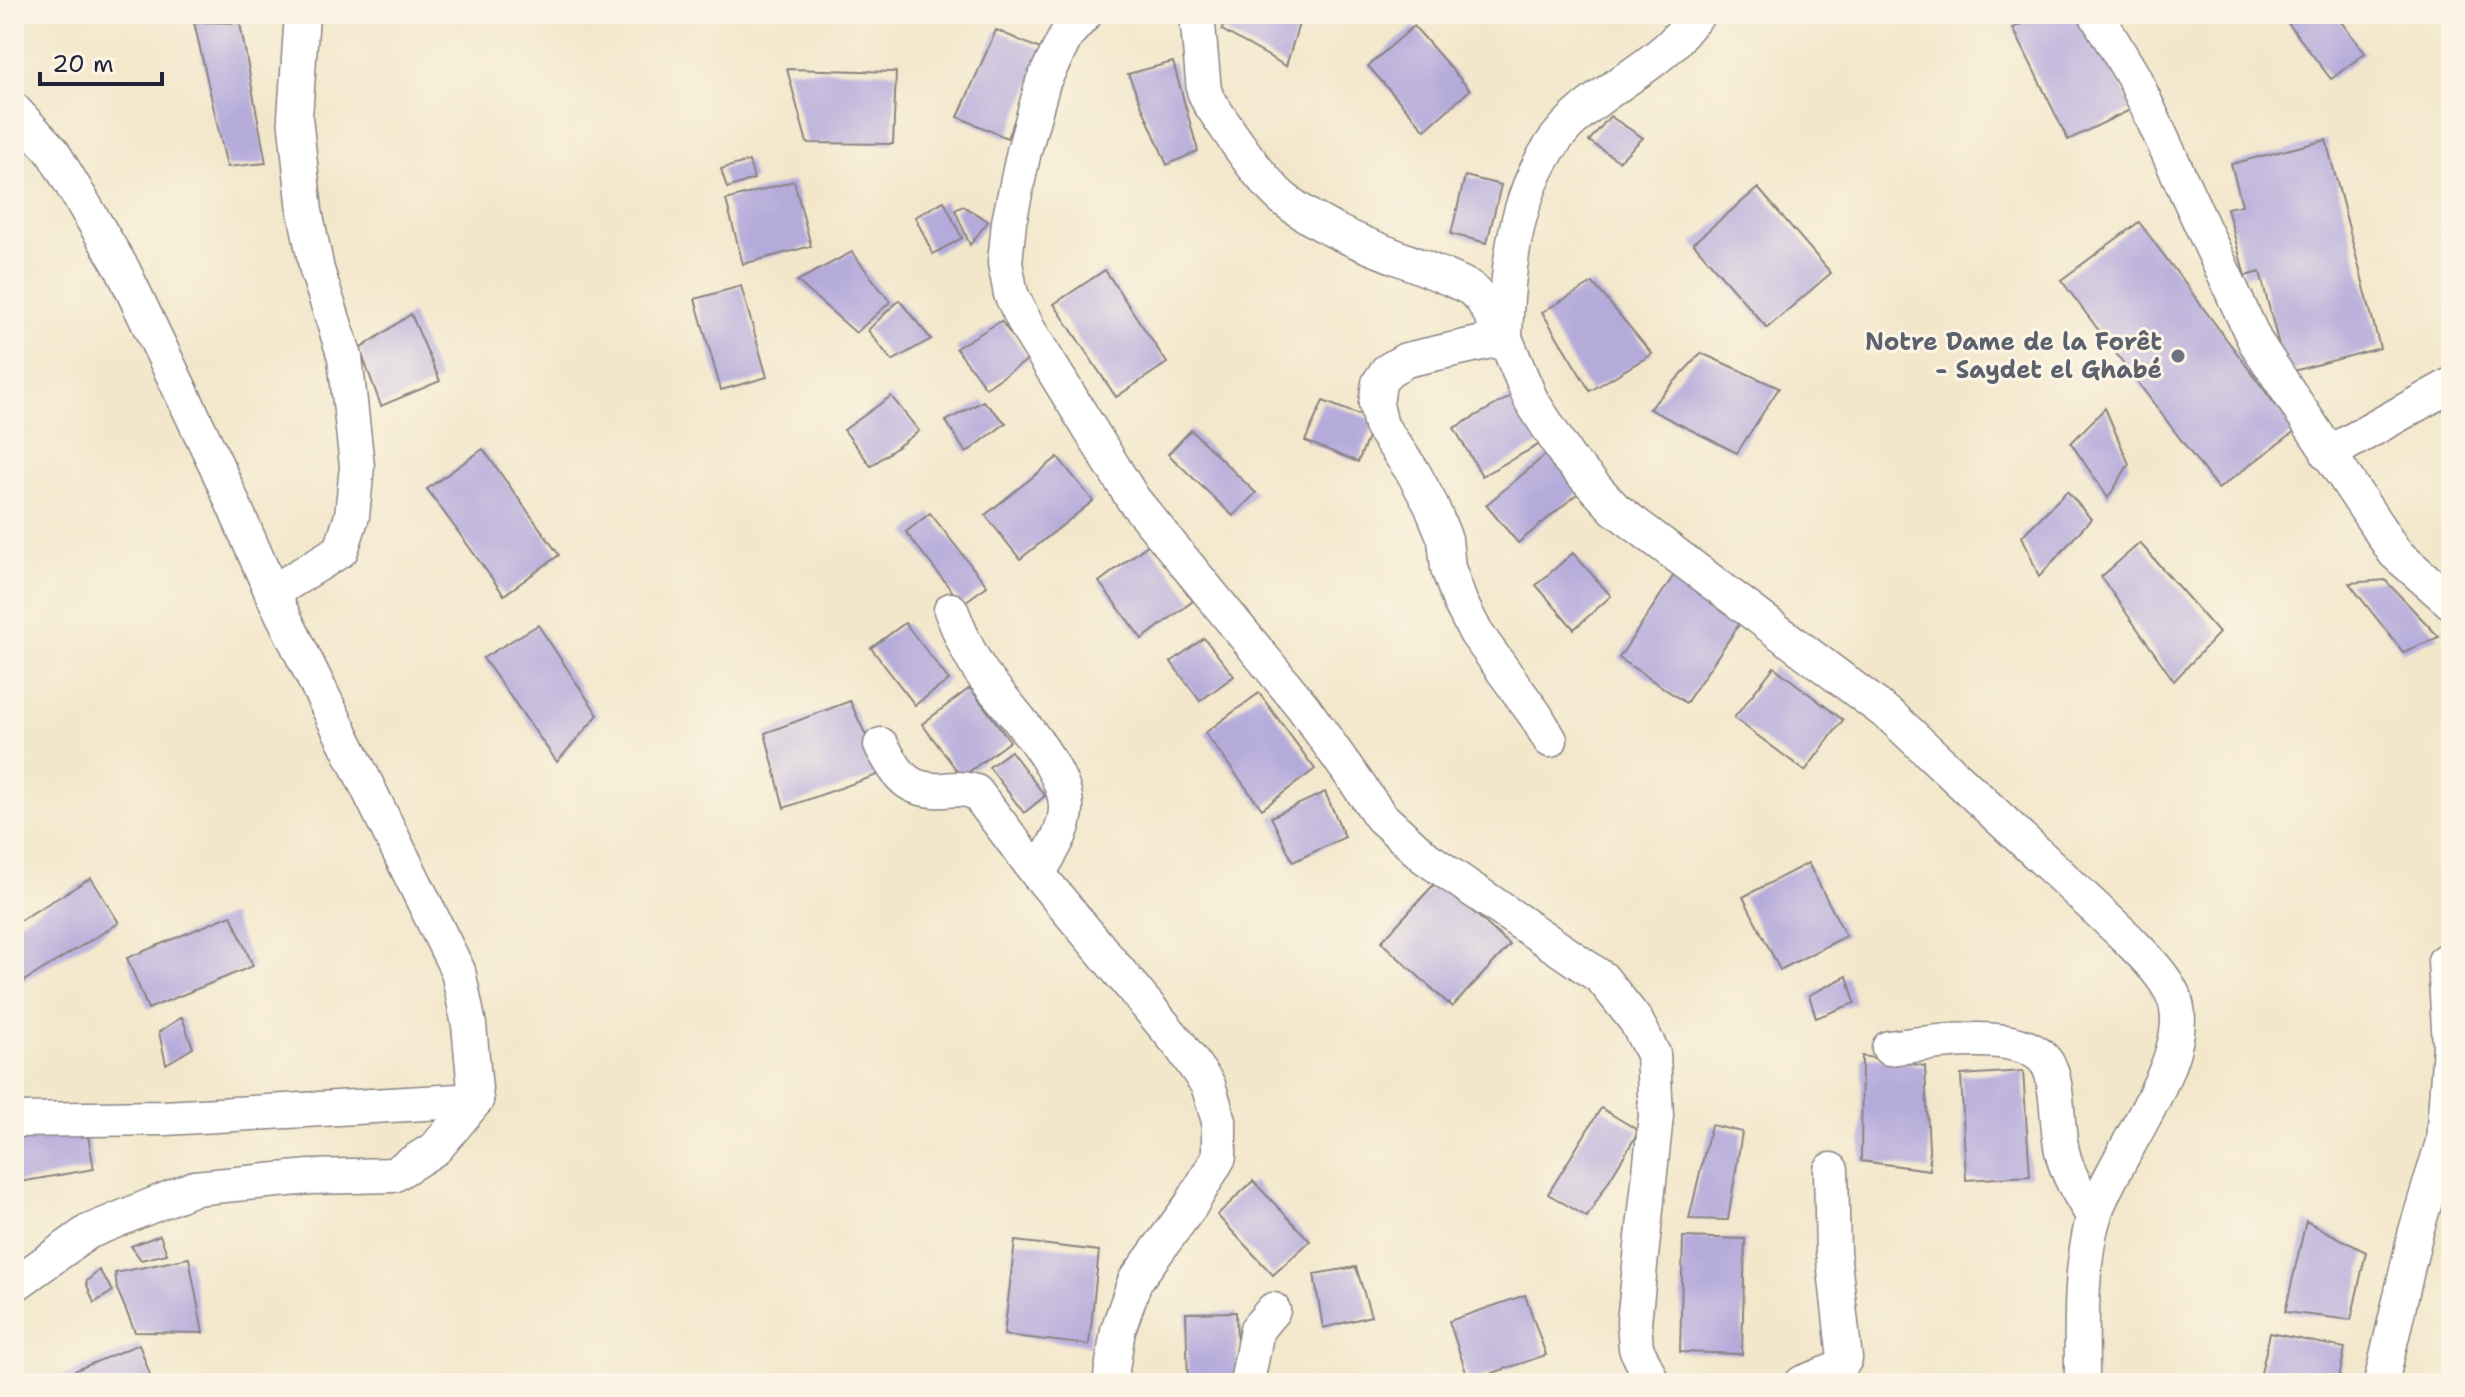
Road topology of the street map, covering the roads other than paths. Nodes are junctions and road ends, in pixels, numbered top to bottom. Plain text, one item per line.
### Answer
1 (302, 14) edge
2 (1085, 14) edge
3 (1197, 14) edge
4 (1698, 14) edge
5 (2096, 14) edge
6 (14, 110) edge
7 (1505, 338) junction
8 (2451, 385) edge
9 (2328, 454) junction
10 (272, 593) junction
11 (2451, 602) edge
12 (951, 610) dead end
13 (1550, 740) dead end
14 (881, 745) dead end
15 (1038, 874) junction
16 (2445, 961) dead end
17 (1889, 1048) dead end
18 (476, 1100) junction
19 (14, 1120) edge
20 (1831, 1170) dead end
21 (2094, 1217) junction
22 (14, 1285) edge
23 (1273, 1310) dead end
24 (1110, 1383) edge
25 (1247, 1383) edge
26 (1653, 1383) edge
27 (1802, 1383) edge
28 (2082, 1383) edge
29 (2381, 1383) edge

1 - 10 street
2 - 26 street
3 - 7 street
4 - 7 street
5 - 9 street
6 - 10 street
7 - 13 street
7 - 21 street
8 - 9 street
9 - 11 street
10 - 18 street
12 - 15 street
14 - 15 street
15 - 24 street
16 - 29 street
17 - 21 street
18 - 19 street
18 - 22 street
20 - 27 street
21 - 28 street
23 - 25 street

